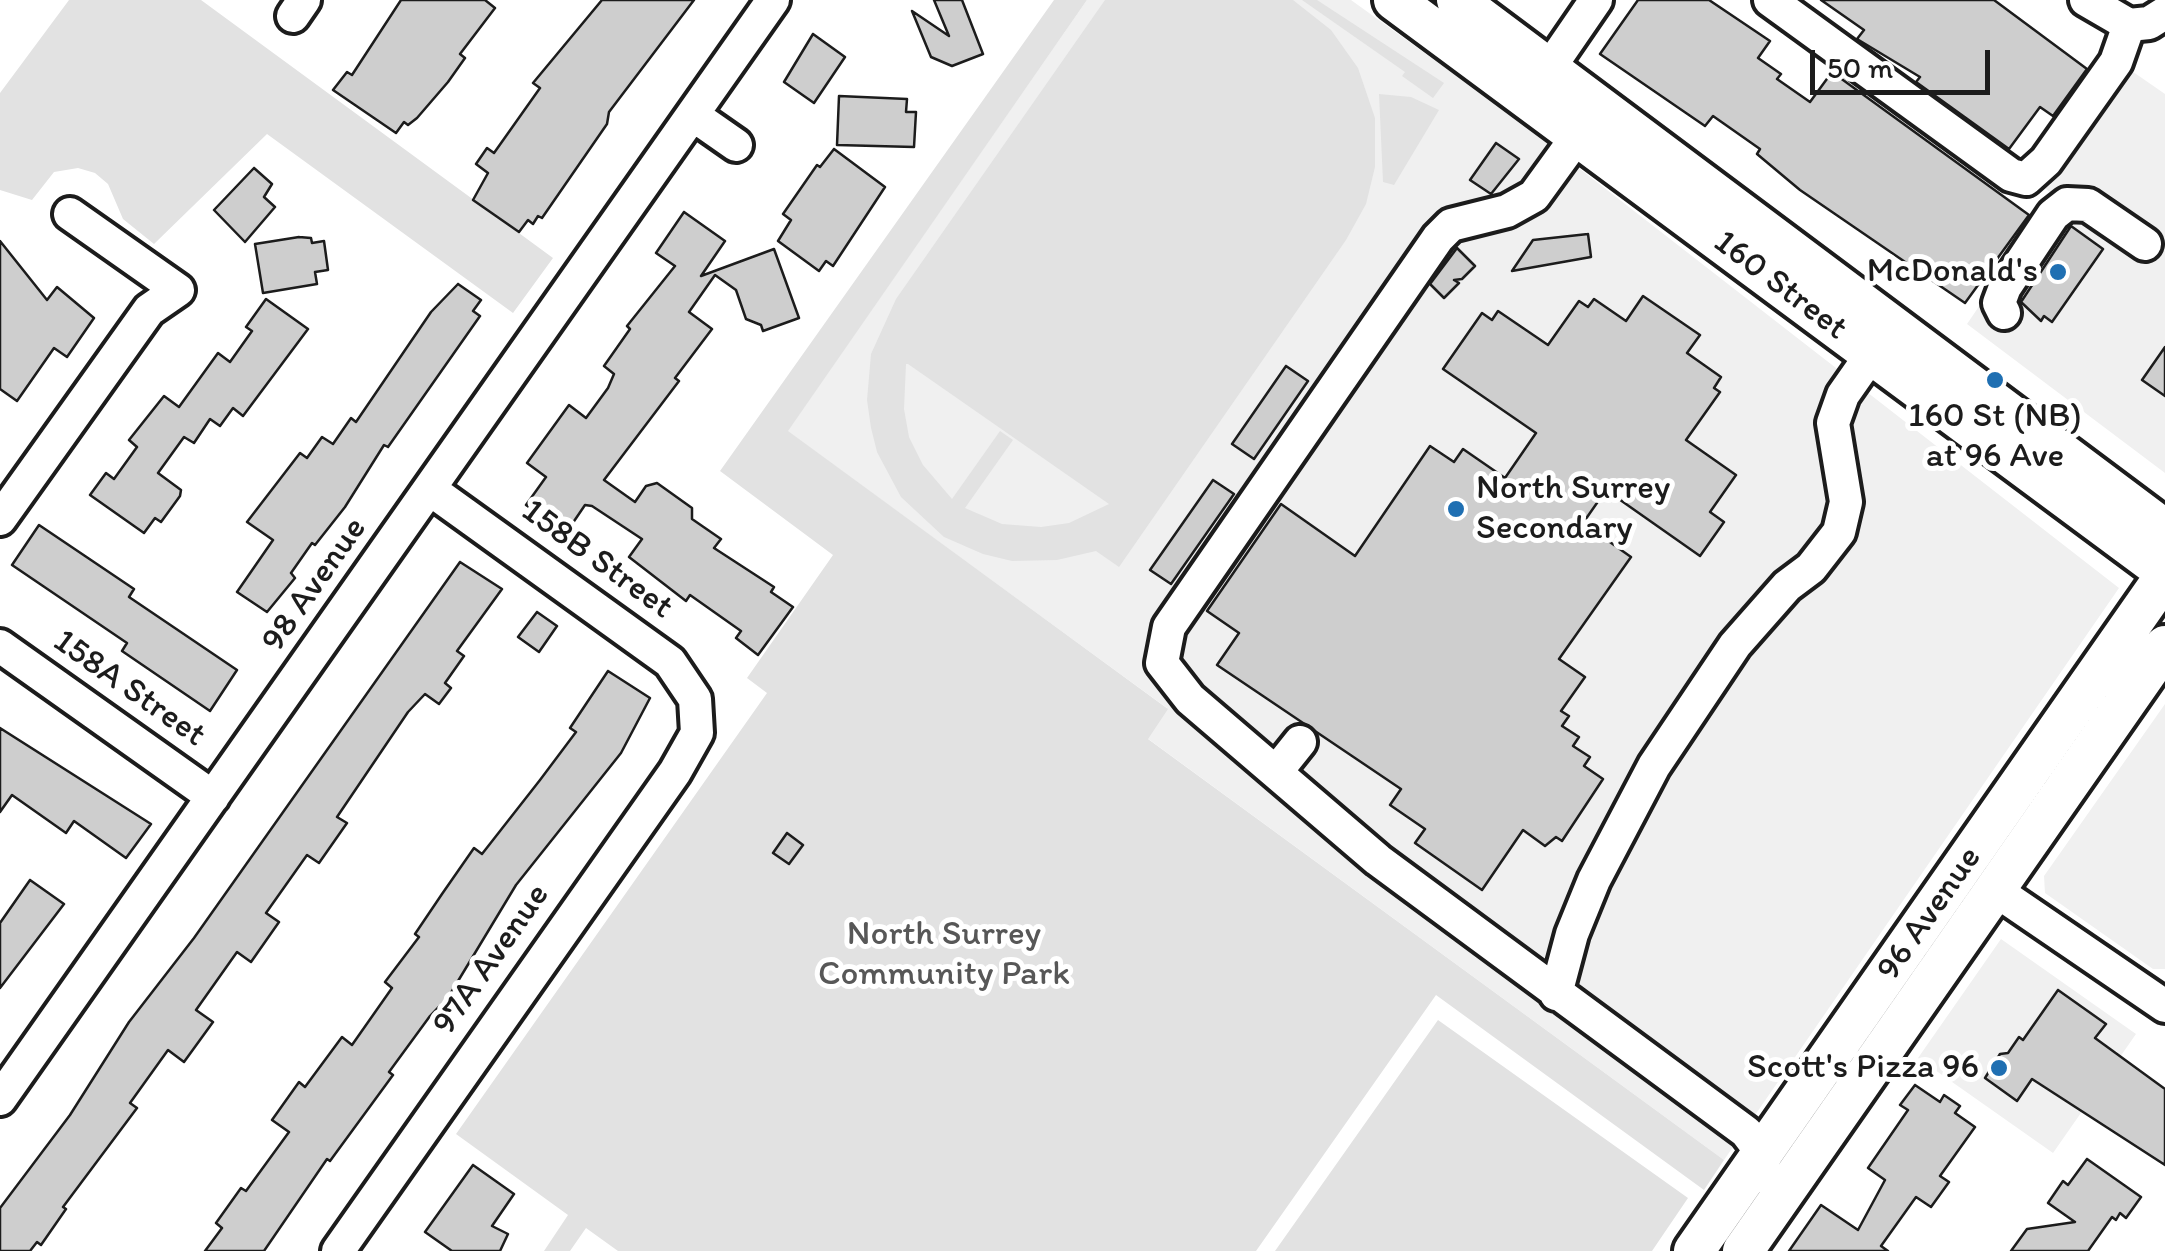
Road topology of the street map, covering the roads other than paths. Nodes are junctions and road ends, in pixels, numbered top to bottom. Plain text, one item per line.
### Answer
1 (773, 0) edge
2 (1394, 0) edge
3 (1458, 0) edge
4 (1596, 0) edge
5 (1770, 0) edge
6 (2086, 0) edge
7 (2148, 21) edge
8 (1550, 68) junction
9 (693, 115) junction
10 (1579, 134) junction
11 (736, 145) dead end
12 (70, 214) dead end
13 (2145, 244) dead end
14 (2004, 313) dead end
15 (1871, 354) junction
16 (431, 490) junction
17 (0, 519) edge
18 (2165, 530) edge
19 (2165, 574) edge
20 (0, 646) edge
21 (2165, 646) edge
22 (698, 710) joint
23 (1300, 742) dead end
24 (1276, 772) junction
25 (213, 797) junction
26 (1995, 890) junction
27 (1556, 994) junction
28 (2165, 1006) edge
29 (0, 1099) edge
30 (1762, 1153) junction
31 (1746, 1247) edge
32 (338, 1251) edge
33 (1694, 1251) edge

1 - 9 street, 98 Avenue
2 - 10 main road, 160 Street
3 - 8 main road, 160 Street
4 - 8 street
5 - 7 street
6 - 7 street
8 - 18 main road, 160 Street
9 - 11 street
9 - 16 street, 98 Avenue
10 - 15 main road, 160 Street
10 - 24 street
12 - 17 street
13 - 14 street
15 - 19 main road, 160 Street
15 - 27 street
16 - 22 street, 158B Street
16 - 25 street, 98 Avenue
19 - 30 main road, 96 Avenue
20 - 25 street, 158A Street
21 - 26 main road, 96 Avenue
22 - 32 street, 97A Avenue
23 - 24 street
24 - 27 street
25 - 29 street, 98 Avenue
26 - 28 street
26 - 31 main road, 96 Avenue
27 - 30 street
30 - 31 street
30 - 33 main road, 96 Avenue

